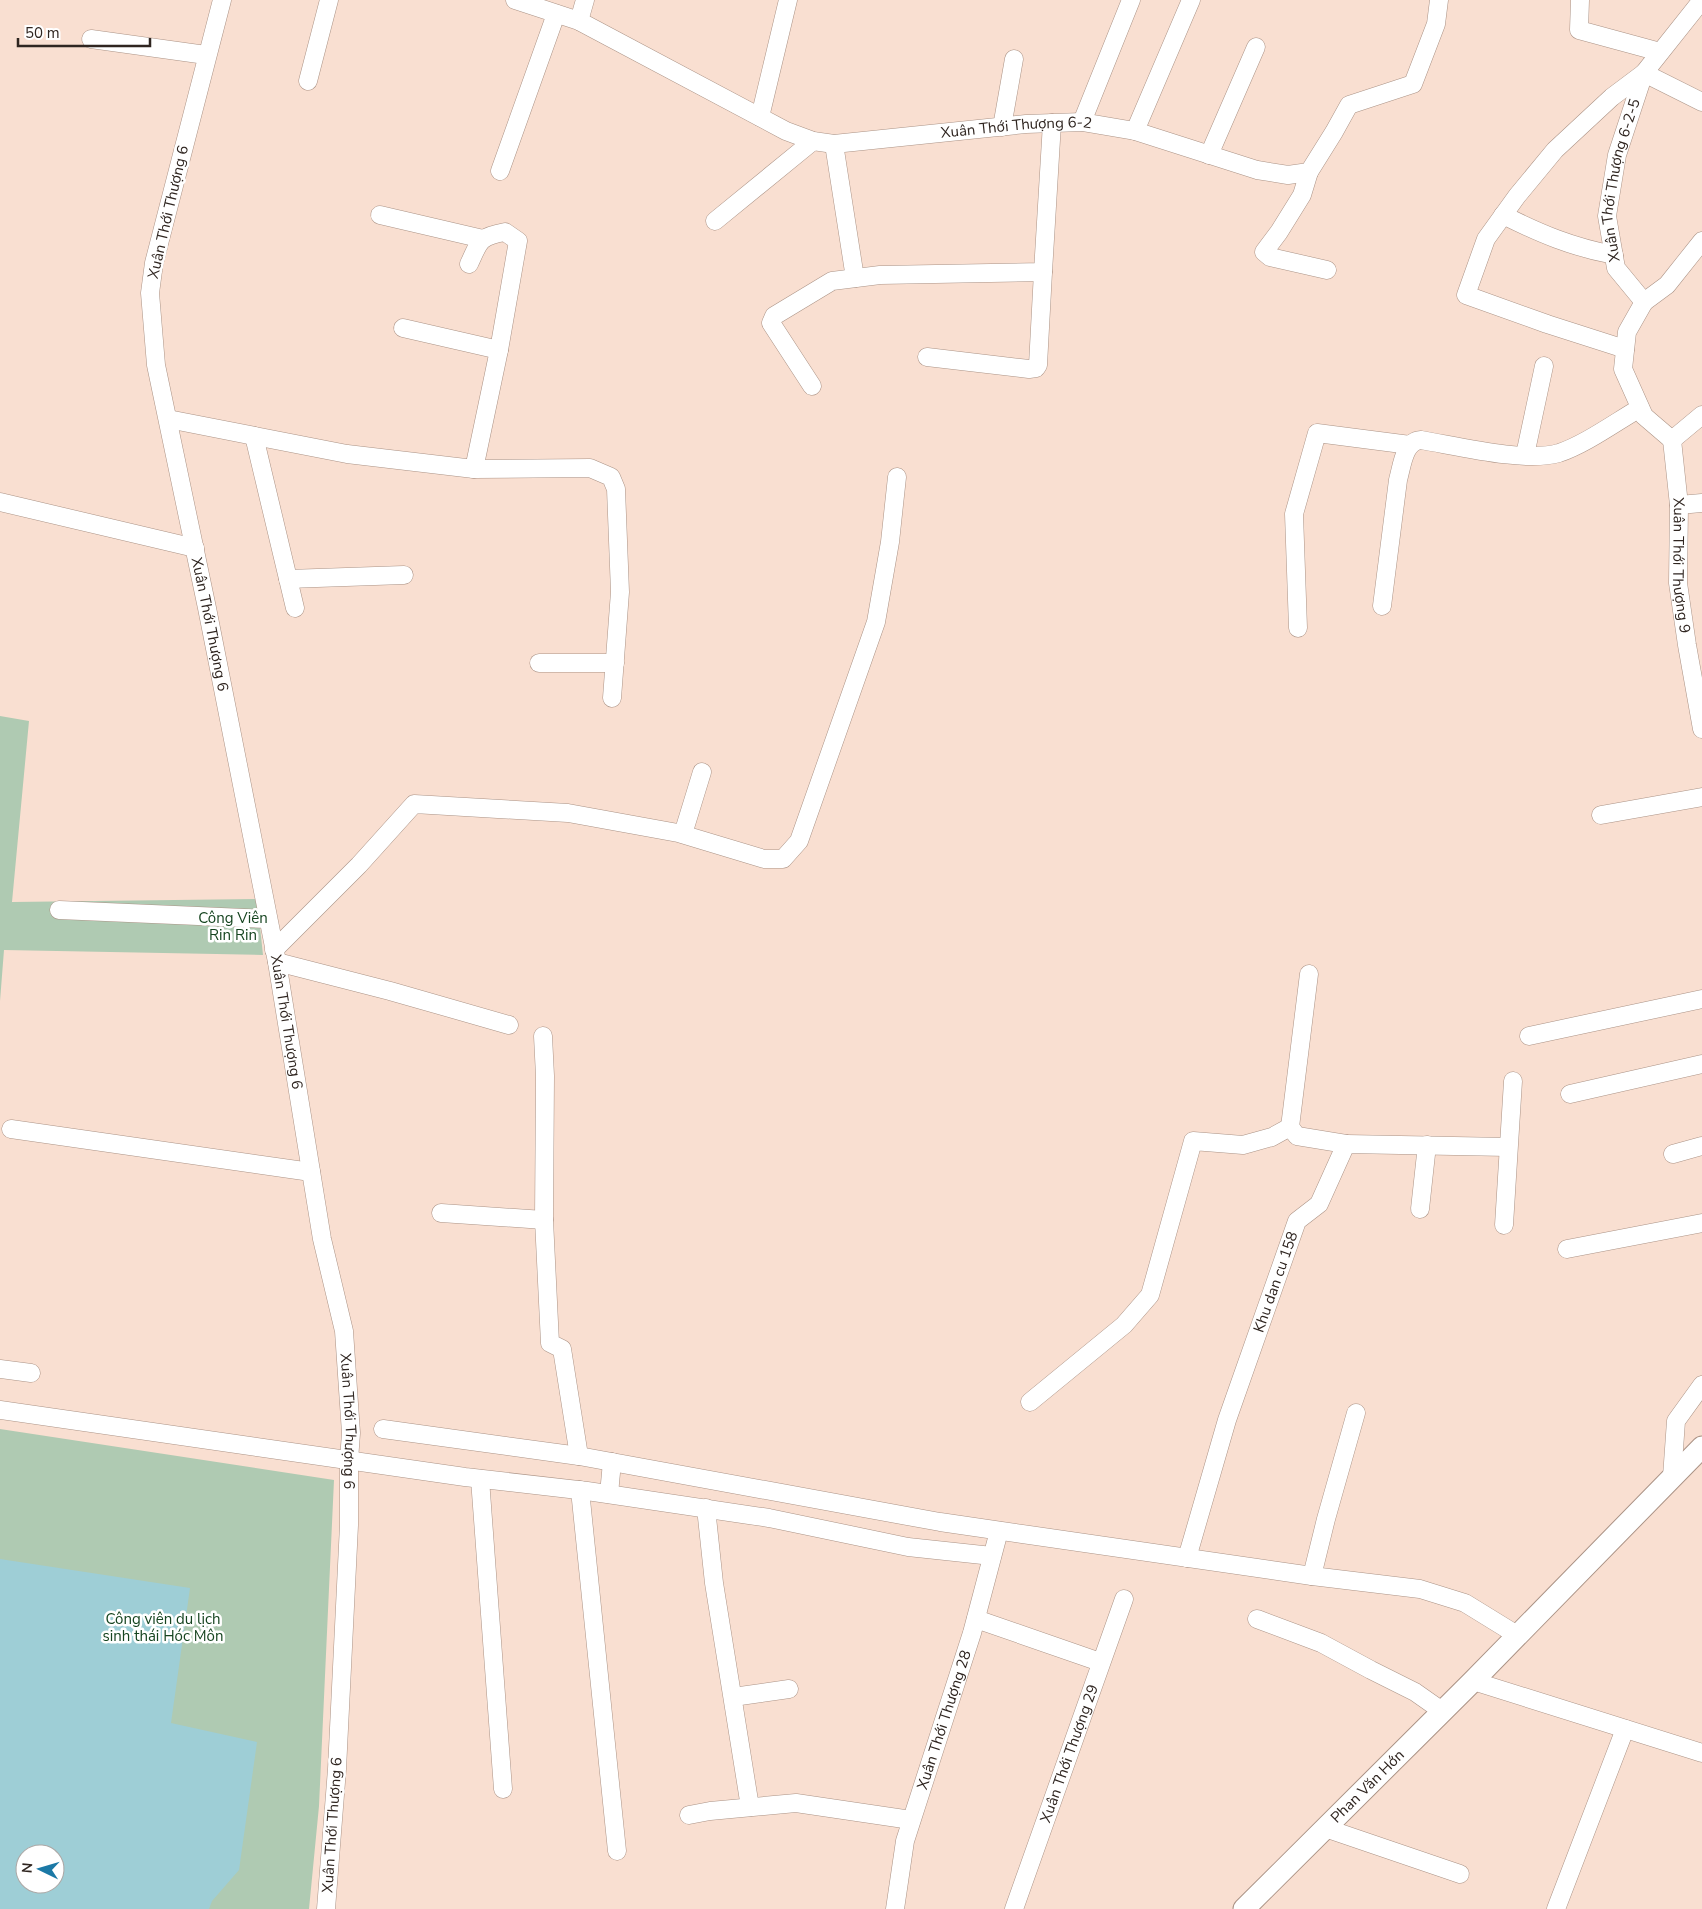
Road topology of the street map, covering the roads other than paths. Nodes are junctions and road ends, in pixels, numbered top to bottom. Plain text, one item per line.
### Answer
1 (222, 0) edge
2 (329, 0) edge
3 (515, 0) edge
4 (585, 0) edge
5 (788, 0) edge
6 (1132, 0) edge
7 (1190, 0) edge
8 (1439, 0) edge
9 (1580, 0) edge
10 (1702, 0) edge
11 (556, 14) junction
12 (579, 21) junction
13 (91, 39) dead end
14 (1256, 47) dead end
15 (1660, 52) junction
16 (206, 55) junction
17 (1014, 59) dead end
18 (1644, 73) junction
19 (308, 81) dead end
20 (1702, 102) edge
21 (760, 117) junction
22 (1082, 122) junction
23 (1052, 123) junction
24 (1002, 127) junction
25 (1135, 131) junction
26 (813, 141) junction
27 (834, 144) junction
28 (1209, 155) junction
29 (500, 171) dead end
30 (1309, 172) junction
31 (380, 215) dead end
32 (1503, 215) junction
33 (715, 221) dead end
34 (483, 239) junction
35 (1702, 240) edge
36 (1614, 255) junction
37 (469, 264) dead end
38 (1327, 270) dead end
39 (1043, 272) junction
40 (855, 278) junction
41 (1644, 302) junction
42 (403, 328) dead end
43 (1625, 349) junction
44 (499, 350) junction
45 (927, 357) dead end
46 (1544, 366) dead end
47 (812, 386) dead end
48 (1640, 408) junction
49 (1702, 415) edge
50 (168, 419) junction
51 (254, 436) junction
52 (1672, 440) junction
53 (1410, 445) junction
54 (1524, 455) junction
55 (474, 469) junction
56 (897, 477) dead end
57 (0, 502) edge
58 (1702, 502) edge
59 (1679, 506) junction
60 (195, 548) junction
61 (404, 575) dead end
62 (288, 578) junction
63 (1382, 606) dead end
64 (295, 608) dead end
65 (1298, 628) dead end
66 (615, 663) junction
67 (539, 664) dead end
68 (612, 698) dead end
69 (1702, 729) edge
70 (702, 772) dead end
71 (1702, 796) edge
72 (1601, 815) dead end
73 (682, 834) junction
74 (59, 910) dead end
75 (267, 919) junction
76 (275, 956) junction
77 (1309, 974) dead end
78 (1702, 998) edge
79 (509, 1025) dead end
80 (543, 1036) dead end
81 (1528, 1036) dead end
82 (1702, 1064) edge
83 (1512, 1081) dead end
84 (1570, 1094) dead end
85 (1290, 1127) junction
86 (11, 1129) dead end
87 (1346, 1144) junction
88 (1427, 1145) junction
89 (1702, 1146) edge
90 (1508, 1148) junction
91 (1673, 1154) dead end
92 (311, 1172) junction
93 (1420, 1209) dead end
94 (441, 1213) dead end
95 (544, 1220) junction
96 (1702, 1223) edge
97 (1504, 1225) dead end
98 (1567, 1249) dead end
99 (0, 1369) edge
100 (31, 1373) dead end
101 (1702, 1385) edge
102 (1030, 1402) dead end
103 (0, 1410) edge
104 (1356, 1413) dead end
105 (383, 1429) dead end
106 (1702, 1447) edge
107 (578, 1456) junction
108 (349, 1460) junction
109 (612, 1462) junction
110 (1672, 1477) junction
111 (480, 1479) junction
112 (580, 1490) junction
113 (609, 1494) junction
114 (706, 1508) junction
115 (1000, 1531) junction
116 (992, 1556) junction
117 (1187, 1558) junction
118 (1312, 1576) junction
119 (1124, 1599) dead end
120 (976, 1619) junction
121 (1257, 1619) dead end
122 (1512, 1640) junction
123 (1100, 1662) junction
124 (1473, 1681) junction
125 (789, 1689) dead end
126 (733, 1698) junction
127 (1442, 1711) junction
128 (1625, 1730) junction
129 (1702, 1753) edge
130 (503, 1789) dead end
131 (750, 1808) junction
132 (689, 1815) dead end
133 (911, 1820) junction
134 (1325, 1828) junction
135 (617, 1851) dead end
136 (1460, 1874) dead end
137 (326, 1909) edge
138 (895, 1909) edge
139 (1014, 1909) edge
140 (1244, 1909) edge
141 (1556, 1909) edge

1 - 16 street, Xuân Thới Thượng 6
2 - 19 street
3 - 11 street, Xuân Thới Thượng 6-2
4 - 12 street
5 - 21 street
6 - 22 street
7 - 25 street
8 - 30 street
9 - 15 street
10 - 15 street, Xuân Thới Thượng 6-2-5
11 - 12 street, Xuân Thới Thượng 6-2
11 - 29 street
12 - 21 street, Xuân Thới Thượng 6-2
13 - 16 street
14 - 28 street
15 - 18 street, Xuân Thới Thượng 6-2-5
16 - 50 street, Xuân Thới Thượng 6
17 - 24 street
18 - 20 street
18 - 32 street
18 - 36 street, Xuân Thới Thượng 6-2-5
21 - 26 street, Xuân Thới Thượng 6-2
22 - 23 street, Xuân Thới Thượng 6-2
22 - 25 street, Xuân Thới Thượng 6-2
23 - 24 street, Xuân Thới Thượng 6-2
23 - 39 street
24 - 27 street, Xuân Thới Thượng 6-2
25 - 28 street, Xuân Thới Thượng 6-2
26 - 27 street, Xuân Thới Thượng 6-2
26 - 33 street
27 - 40 street
28 - 30 street, Xuân Thới Thượng 6-2
30 - 38 street
31 - 34 street
32 - 36 street
32 - 43 street
34 - 37 street
34 - 44 street
35 - 41 street
36 - 41 street, Xuân Thới Thượng 6-2-5
39 - 40 street
39 - 45 street
40 - 47 street
41 - 43 street
42 - 44 street
43 - 48 street
44 - 55 street
46 - 54 street
48 - 52 street
48 - 54 street
49 - 52 street
50 - 51 street
50 - 60 street, Xuân Thới Thượng 6
51 - 55 street
51 - 62 street
52 - 59 street, Xuân Thới Thượng 9
53 - 54 street
53 - 63 street
53 - 65 street
55 - 66 street
56 - 73 street
57 - 60 street
58 - 59 street
59 - 69 street, Xuân Thới Thượng 9
60 - 75 street, Xuân Thới Thượng 6
61 - 62 street
62 - 64 street
66 - 67 street
66 - 68 street
70 - 73 street
71 - 72 street
73 - 76 street
74 - 75 street
75 - 76 street, Xuân Thới Thượng 6
76 - 79 street
76 - 92 street, Xuân Thới Thượng 6
77 - 85 street
78 - 81 street
80 - 95 street
82 - 84 street
83 - 90 street
85 - 87 street
85 - 102 street
86 - 92 street
87 - 88 street
87 - 117 street, Khu dan cu 158
88 - 90 street
88 - 93 street
89 - 91 street
90 - 97 street
92 - 108 street, Xuân Thới Thượng 6
94 - 95 street
95 - 107 street
96 - 98 street
99 - 100 street
101 - 110 street
103 - 108 street
104 - 118 street
105 - 107 street
106 - 110 main road
107 - 109 street
108 - 111 street
108 - 137 street, Xuân Thới Thượng 6
109 - 113 street
109 - 115 street
110 - 122 main road
111 - 112 street
111 - 130 street
112 - 113 street
112 - 135 street
113 - 114 street
114 - 116 street
114 - 126 street
115 - 116 street, Xuân Thới Thượng 28
115 - 117 street
116 - 120 street, Xuân Thới Thượng 28
117 - 118 street
118 - 122 street
119 - 123 street, Xuân Thới Thượng 29
120 - 123 street
120 - 133 street, Xuân Thới Thượng 28
121 - 127 street
122 - 124 main road, Phan Văn Hớn
123 - 139 street, Xuân Thới Thượng 29
124 - 127 main road, Phan Văn Hớn
124 - 128 street
125 - 126 street
126 - 131 street
127 - 134 main road, Phan Văn Hớn
128 - 129 street
128 - 141 street
131 - 132 street
131 - 133 street
133 - 138 street, Xuân Thới Thượng 28
134 - 136 street
134 - 140 main road, Phan Văn Hớn

